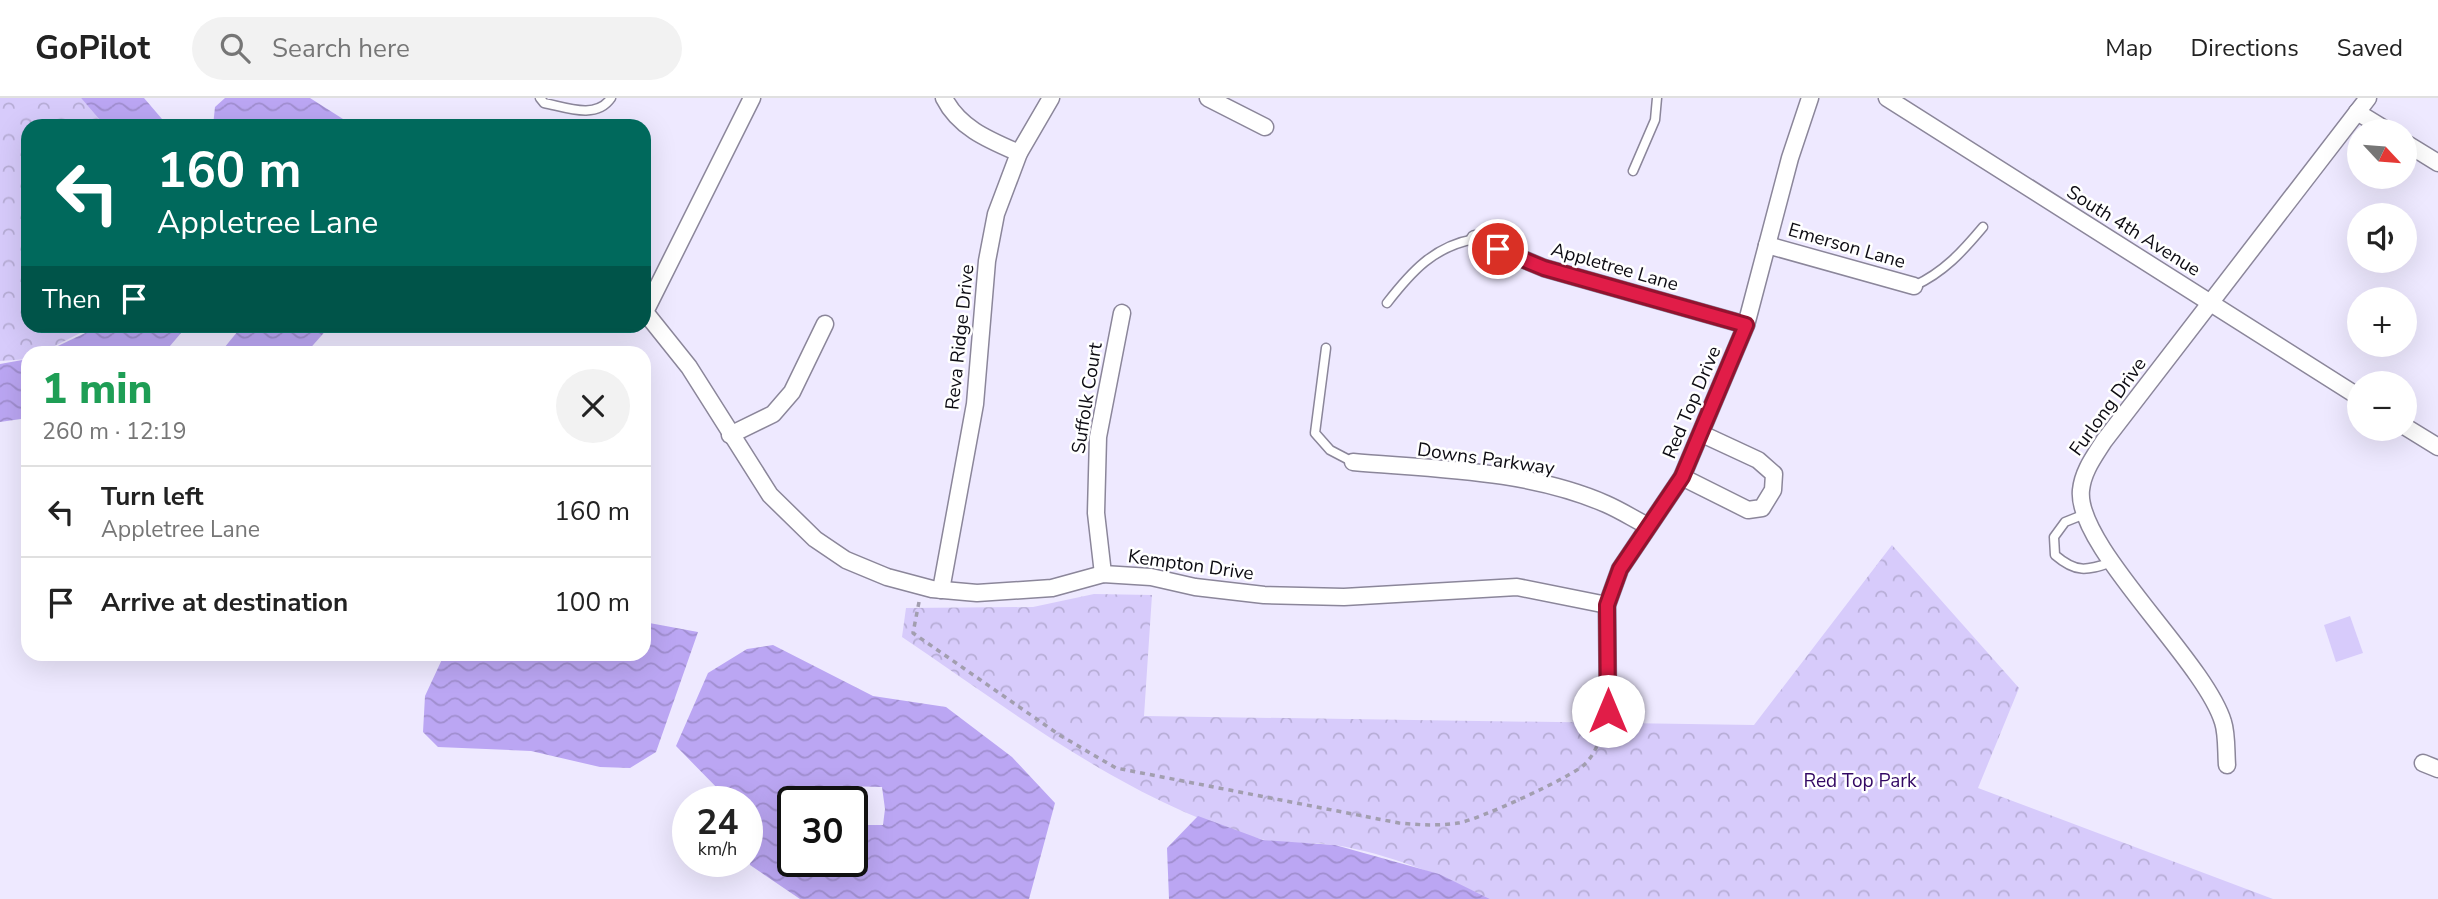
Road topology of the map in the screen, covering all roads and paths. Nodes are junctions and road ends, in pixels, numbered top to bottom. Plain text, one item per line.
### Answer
1 (540, 98) edge
2 (611, 98) edge
3 (752, 98) edge
4 (944, 98) edge
5 (1051, 98) edge
6 (1208, 98) edge
7 (1657, 98) edge
8 (1810, 98) edge
9 (1887, 98) edge
10 (2368, 98) edge
11 (2357, 112) junction
12 (2368, 119) edge
13 (1265, 127) dead end
14 (2417, 150) edge
15 (1019, 153) junction
16 (2438, 163) edge
17 (1633, 171) dead end
18 (1983, 227) dead end
19 (1475, 240) joint
20 (1767, 244) junction
21 (1914, 286) joint
22 (651, 300) edge
23 (1387, 303) dead end
24 (2211, 303) junction
25 (1122, 313) dead end
26 (651, 320) edge
27 (824, 324) dead end
28 (1746, 325) junction
29 (1326, 348) dead end
30 (2347, 389) edge
31 (1702, 434) junction
32 (2417, 434) edge
33 (730, 435) junction
34 (2438, 447) edge
35 (1353, 462) joint
36 (1682, 477) junction
37 (2085, 514) junction
38 (1648, 526) junction
39 (2113, 562) junction
40 (1103, 574) junction
41 (941, 590) junction
42 (919, 598) dead end
43 (1607, 605) junction
44 (1608, 711) joint
45 (2227, 765) dead end

1 - 2 lane
3 - 22 street
4 - 15 street
5 - 15 street, Reva Ridge Drive
6 - 13 street
7 - 17 lane
8 - 20 street, Red Top Drive
9 - 24 street, South 4th Avenue
10 - 11 street, Furlong Drive
11 - 12 street
11 - 24 street, Furlong Drive
14 - 16 street
15 - 41 street, Reva Ridge Drive
18 - 21 lane
19 - 23 lane
19 - 28 street, Appletree Lane
20 - 21 street, Emerson Lane
20 - 28 street, Red Top Drive
24 - 30 street, South 4th Avenue
24 - 37 street, Furlong Drive
25 - 40 street, Suffolk Court
26 - 33 street, Kempton Drive
27 - 33 street
28 - 31 street, Red Top Drive
29 - 35 lane
31 - 36 street, Red Top Drive
31 - 36 street
32 - 34 street
33 - 41 street, Kempton Drive
35 - 38 street, Downs Parkway
36 - 38 street, Red Top Drive
37 - 39 street, Furlong Drive
37 - 39 lane
38 - 43 street, Red Top Drive
39 - 45 street, Furlong Drive
40 - 41 street, Kempton Drive
40 - 43 street, Kempton Drive
42 - 44 path
43 - 44 street, Red Top Drive

